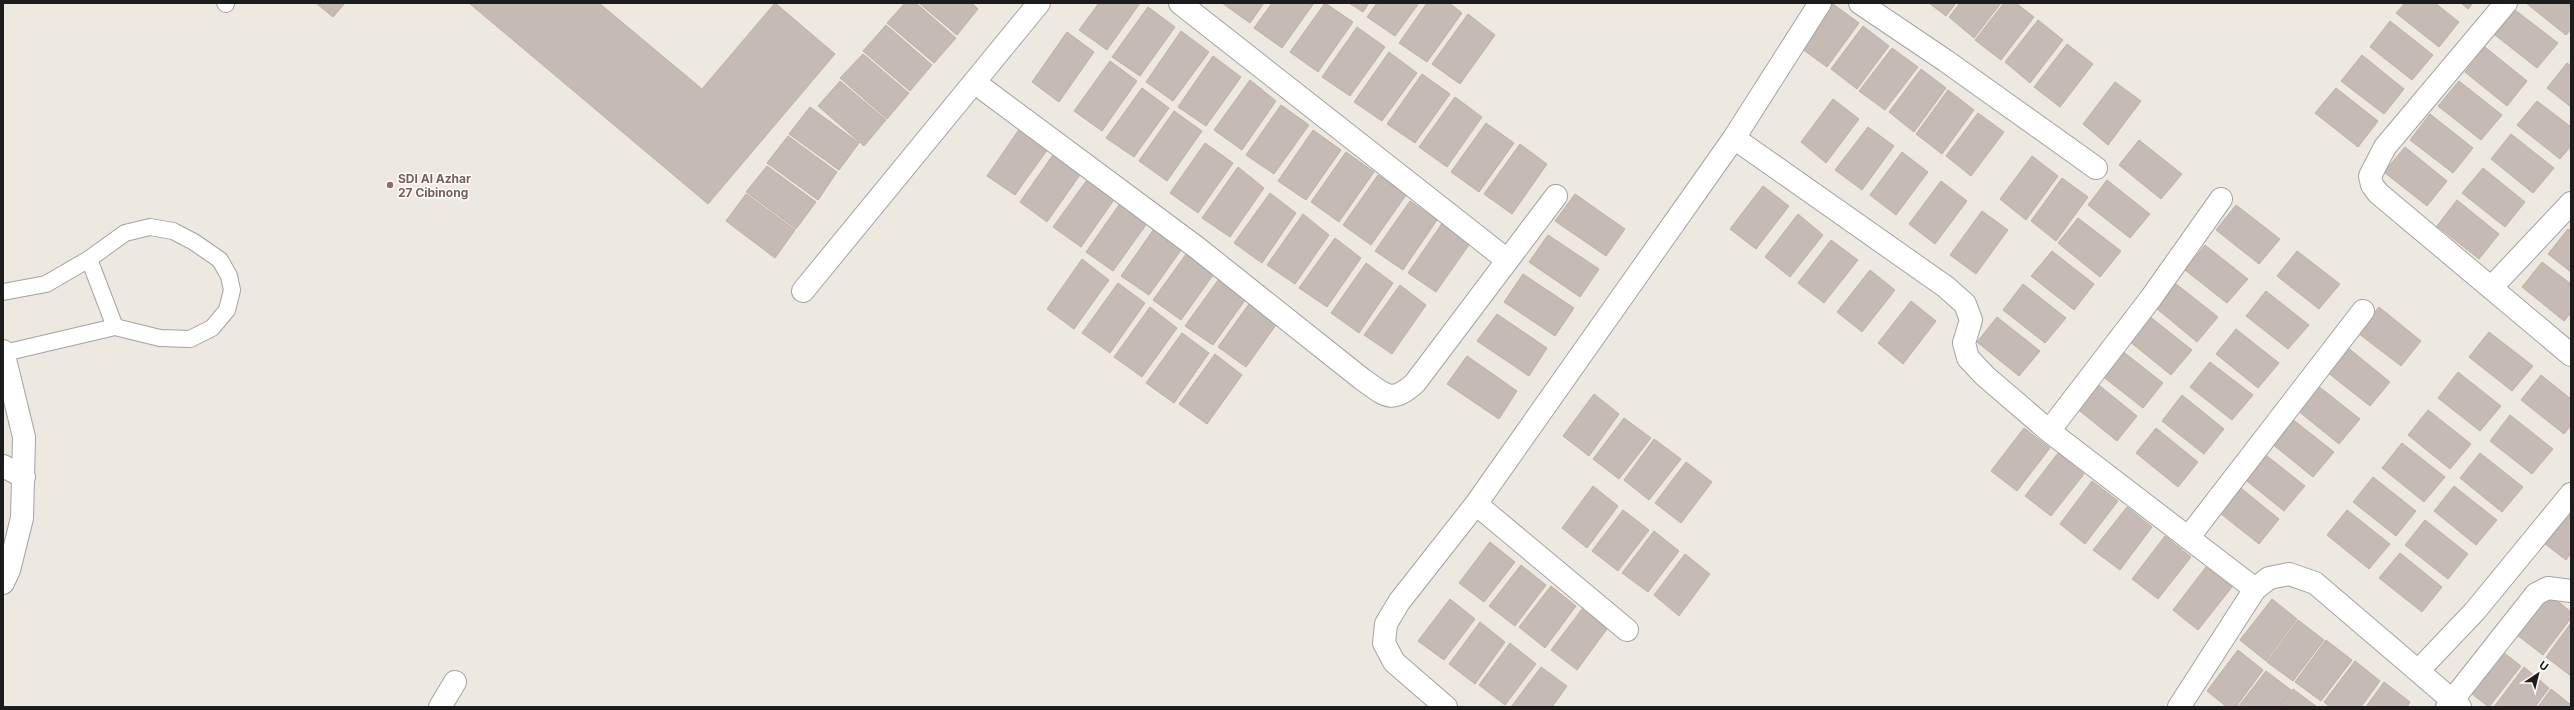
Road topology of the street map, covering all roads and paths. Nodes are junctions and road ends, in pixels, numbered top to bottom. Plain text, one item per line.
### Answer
1 (1039, 3) edge
2 (1180, 3) edge
3 (1820, 3) edge
4 (1860, 3) edge
5 (2506, 3) edge
6 (974, 82) junction
7 (1734, 138) junction
8 (2096, 168) dead end
9 (1556, 196) dead end
10 (2221, 199) dead end
11 (2571, 203) edge
12 (89, 259) junction
13 (1507, 260) junction
14 (2491, 288) junction
15 (804, 291) dead end
16 (3, 292) edge
17 (2363, 312) dead end
18 (115, 327) junction
19 (3, 352) edge
20 (2571, 355) edge
21 (2049, 431) junction
22 (3, 466) edge
23 (24, 477) junction
24 (2571, 494) edge
25 (1476, 504) junction
26 (2188, 538) junction
27 (3, 583) edge
28 (2254, 589) junction
29 (2571, 591) edge
30 (1627, 630) dead end
31 (2418, 671) junction
32 (455, 682) dead end
33 (2453, 704) edge
34 (440, 707) edge
35 (1446, 707) edge
36 (2178, 707) edge

1 - 6 street
2 - 13 street
3 - 7 street
4 - 8 street
5 - 14 street
6 - 13 street
6 - 15 street
7 - 21 street
7 - 25 street
9 - 13 street
10 - 21 street
11 - 14 street
12 - 16 lane
12 - 18 lane
12 - 18 lane
14 - 20 street
17 - 26 street
18 - 19 lane
19 - 23 street
21 - 26 street
22 - 23 street
23 - 27 street
24 - 31 street
25 - 30 street
25 - 35 street
26 - 28 street
28 - 31 street
28 - 36 street
29 - 33 street
31 - 33 street
32 - 34 street

